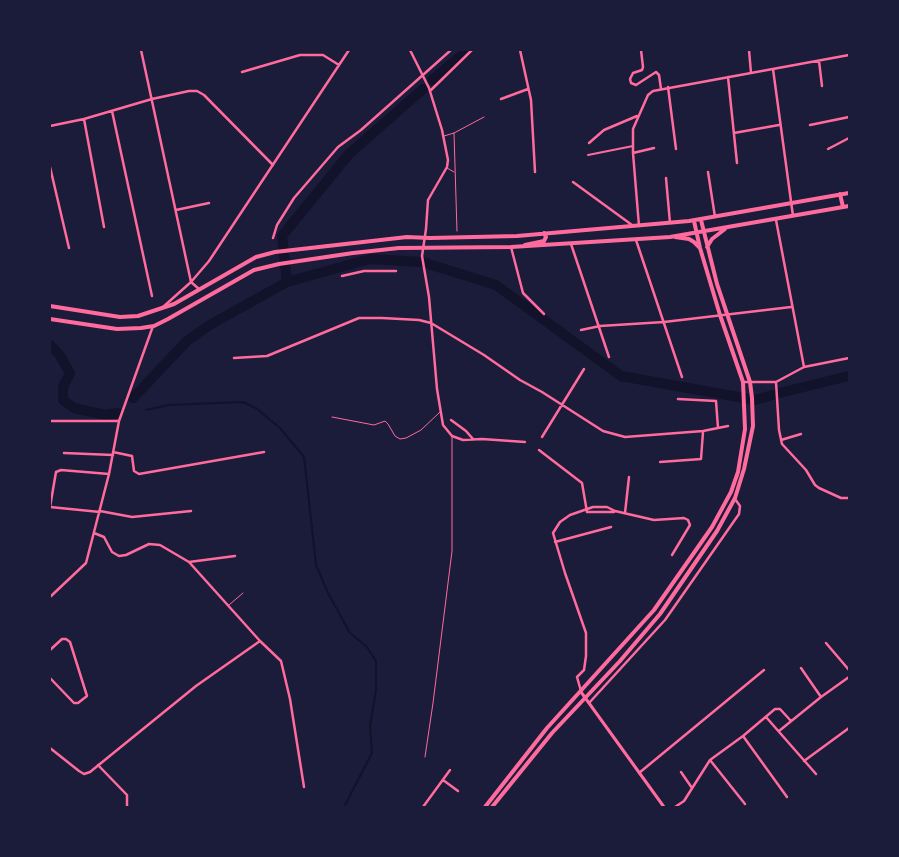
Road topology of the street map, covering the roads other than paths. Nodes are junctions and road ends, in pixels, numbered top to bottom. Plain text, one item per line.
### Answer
1 (141, 50) edge
2 (349, 50) edge
3 (410, 50) edge
4 (451, 50) edge
5 (472, 50) edge
6 (520, 50) edge
7 (641, 50) edge
8 (749, 50) edge
9 (849, 55) edge
10 (819, 61) junction
11 (339, 65) junction
12 (773, 69) junction
13 (242, 72) dead end
14 (751, 72) junction
15 (423, 75) junction
16 (728, 77) junction
17 (822, 86) dead end
18 (668, 87) junction
19 (661, 88) junction
20 (528, 89) junction
21 (430, 91) junction
22 (152, 99) junction
23 (501, 99) dead end
24 (112, 111) junction
25 (638, 115) junction
26 (484, 117) dead end
27 (849, 117) edge
28 (84, 119) junction
29 (779, 125) junction
30 (810, 125) dead end
31 (50, 126) edge
32 (454, 133) junction
33 (734, 133) junction
34 (443, 136) junction
35 (849, 138) edge
36 (589, 143) dead end
37 (633, 146) junction
38 (654, 148) dead end
39 (676, 149) dead end
40 (828, 149) dead end
41 (633, 153) junction
42 (588, 155) dead end
43 (737, 163) dead end
44 (273, 165) junction
45 (447, 167) junction
46 (50, 168) edge
47 (534, 172) dead end
48 (708, 172) dead end
49 (456, 173) junction
50 (666, 178) dead end
51 (572, 182) dead end
52 (849, 192) edge
53 (840, 194) junction
54 (209, 203) dead end
55 (790, 204) junction
56 (849, 206) edge
57 (843, 208) junction
58 (176, 210) junction
59 (715, 217) junction
60 (793, 217) junction
61 (701, 220) junction
62 (776, 220) junction
63 (694, 221) junction
64 (670, 223) junction
65 (636, 226) junction
66 (104, 227) dead end
67 (727, 228) junction
68 (457, 231) dead end
69 (704, 231) junction
70 (696, 232) junction
71 (543, 233) junction
72 (670, 237) junction
73 (273, 238) dead end
74 (424, 238) junction
75 (636, 240) junction
76 (352, 242) junction
77 (571, 244) junction
78 (328, 246) junction
79 (524, 246) junction
80 (707, 247) junction
81 (69, 248) dead end
82 (512, 248) junction
83 (700, 248) junction
84 (423, 249) junction
85 (353, 253) junction
86 (330, 256) junction
87 (396, 271) dead end
88 (342, 276) dead end
89 (191, 282) junction
90 (200, 290) junction
91 (152, 296) dead end
92 (50, 306) edge
93 (791, 307) junction
94 (160, 310) junction
95 (544, 314) dead end
96 (720, 315) junction
97 (726, 315) junction
98 (50, 319) edge
99 (664, 322) junction
100 (431, 323) junction
101 (154, 326) junction
102 (600, 326) junction
103 (581, 330) dead end
104 (609, 357) dead end
105 (234, 358) dead end
106 (849, 358) edge
107 (804, 367) junction
108 (584, 369) dead end
109 (682, 377) dead end
110 (743, 382) junction
111 (750, 382) junction
112 (776, 382) junction
113 (678, 399) dead end
114 (562, 404) junction
115 (440, 412) junction
116 (332, 417) dead end
117 (451, 420) dead end
118 (119, 421) junction
119 (50, 422) edge
120 (728, 426) dead end
121 (718, 428) junction
122 (703, 431) junction
123 (801, 434) dead end
124 (452, 436) junction
125 (542, 437) dead end
126 (473, 439) junction
127 (781, 440) junction
128 (525, 442) dead end
129 (539, 450) dead end
130 (264, 452) dead end
131 (64, 453) dead end
132 (113, 453) junction
133 (660, 462) dead end
134 (109, 474) junction
135 (629, 477) dead end
136 (735, 498) junction
137 (848, 498) edge
138 (50, 507) edge
139 (603, 507) junction
140 (587, 510) junction
141 (100, 511) junction
142 (615, 511) junction
143 (191, 512) dead end
144 (603, 513) junction
145 (625, 514) junction
146 (611, 527) dead end
147 (94, 533) junction
148 (555, 542) junction
149 (672, 555) dead end
150 (235, 556) dead end
151 (189, 562) junction
152 (243, 593) dead end
153 (50, 597) edge
154 (228, 606) junction
155 (260, 641) junction
156 (826, 643) dead end
157 (50, 650) edge
158 (801, 668) dead end
159 (764, 670) dead end
160 (849, 670) edge
161 (849, 677) edge
162 (50, 678) edge
163 (581, 692) junction
164 (821, 696) junction
165 (585, 698) junction
166 (589, 703) junction
167 (766, 717) junction
168 (791, 721) junction
169 (849, 728) edge
170 (779, 731) junction
171 (743, 736) junction
172 (50, 748) edge
173 (424, 757) dead end
174 (710, 760) junction
175 (804, 761) junction
176 (98, 765) junction
177 (450, 770) dead end
178 (681, 772) dead end
179 (639, 773) junction
180 (816, 774) dead end
181 (443, 780) junction
182 (304, 787) dead end
183 (692, 788) junction
184 (458, 791) dead end
185 (788, 797) dead end
186 (745, 804) dead end
187 (127, 807) edge
188 (423, 807) edge
189 (484, 807) edge
190 (492, 807) edge
191 (664, 807) edge
192 (676, 807) edge

1 - 22 street
2 - 11 street
3 - 15 street
4 - 15 street
5 - 21 street
6 - 20 street
7 - 19 street
8 - 14 street
9 - 10 street
10 - 12 street
10 - 17 street
11 - 13 street
11 - 44 street
12 - 14 street
12 - 29 street
14 - 16 street
15 - 21 street
15 - 73 street
16 - 18 street
16 - 33 street
18 - 19 street
18 - 39 street
19 - 25 street
20 - 23 street
20 - 47 street
21 - 34 street
22 - 24 street
22 - 44 street
22 - 58 street
24 - 28 street
24 - 91 street
25 - 36 street
25 - 37 street
26 - 32 lane
27 - 30 street
28 - 31 street
28 - 66 street
29 - 33 street
29 - 55 street
32 - 34 lane
32 - 49 lane
33 - 43 street
34 - 45 street
35 - 40 street
37 - 41 street
37 - 42 street
38 - 41 street
41 - 65 street
44 - 89 street
45 - 49 lane
45 - 74 street
46 - 81 street
48 - 59 street
49 - 68 lane
50 - 64 street
51 - 65 street
52 - 53 main road
53 - 55 main road
53 - 57 main road
54 - 58 street
55 - 59 main road
55 - 60 street
56 - 57 main road
57 - 60 main road
58 - 89 street
59 - 61 main road
60 - 62 main road
61 - 63 main road
61 - 69 main road
62 - 67 main road
62 - 93 street
63 - 64 main road
63 - 70 main road
64 - 65 main road
65 - 71 main road
67 - 69 main road
67 - 80 main road
69 - 70 main road
69 - 80 main road
70 - 72 main road
70 - 83 main road
71 - 74 main road
71 - 79 main road
72 - 75 main road
72 - 83 main road
74 - 76 main road
74 - 84 street
75 - 77 main road
75 - 99 street
76 - 78 main road
76 - 85 main road
77 - 79 main road
77 - 102 street
78 - 86 main road
78 - 90 main road
79 - 82 main road
80 - 97 main road
82 - 84 main road
82 - 95 street
83 - 96 main road
84 - 85 main road
84 - 100 street
85 - 86 main road
86 - 101 main road
87 - 88 street
89 - 90 street
89 - 94 street
90 - 94 main road
92 - 94 main road
93 - 97 street
93 - 107 street
96 - 97 street
96 - 99 street
96 - 110 main road
97 - 111 main road
98 - 101 main road
99 - 102 street
99 - 109 street
100 - 105 street
100 - 114 street
100 - 115 street
101 - 118 street
102 - 103 street
102 - 104 street
106 - 107 street
107 - 112 street
108 - 114 street
110 - 111 street
110 - 163 main road
111 - 112 street
111 - 136 main road
112 - 127 street
113 - 121 street
114 - 122 street
114 - 125 street
115 - 116 lane
115 - 124 street
117 - 126 street
118 - 119 street
118 - 132 street
120 - 121 street
121 - 122 street
122 - 133 street
123 - 127 street
124 - 126 street
124 - 173 lane
126 - 128 street
127 - 137 street
129 - 140 street
130 - 132 street
131 - 132 street
132 - 134 street
134 - 138 street
134 - 141 street
135 - 145 street
136 - 165 main road
136 - 166 street
138 - 141 street
139 - 140 street
139 - 142 street
139 - 144 street
140 - 144 street
140 - 148 street
141 - 143 street
141 - 147 street
142 - 144 street
142 - 145 street
145 - 149 street
146 - 148 street
147 - 151 street
147 - 153 street
148 - 163 street
150 - 151 street
151 - 154 street
152 - 154 lane
154 - 155 street
155 - 176 street
155 - 182 street
156 - 160 street
157 - 162 street
158 - 164 street
159 - 179 street
161 - 164 street
163 - 165 street
163 - 189 main road
164 - 168 street
165 - 166 street
165 - 190 main road
166 - 179 street
167 - 168 street
167 - 170 street
167 - 171 street
168 - 170 street
169 - 175 street
170 - 175 street
171 - 174 street
171 - 185 street
172 - 176 street
174 - 183 street
174 - 186 street
175 - 180 street
176 - 187 street
177 - 181 street
178 - 183 street
179 - 191 street
181 - 184 street
181 - 188 street
183 - 192 street

